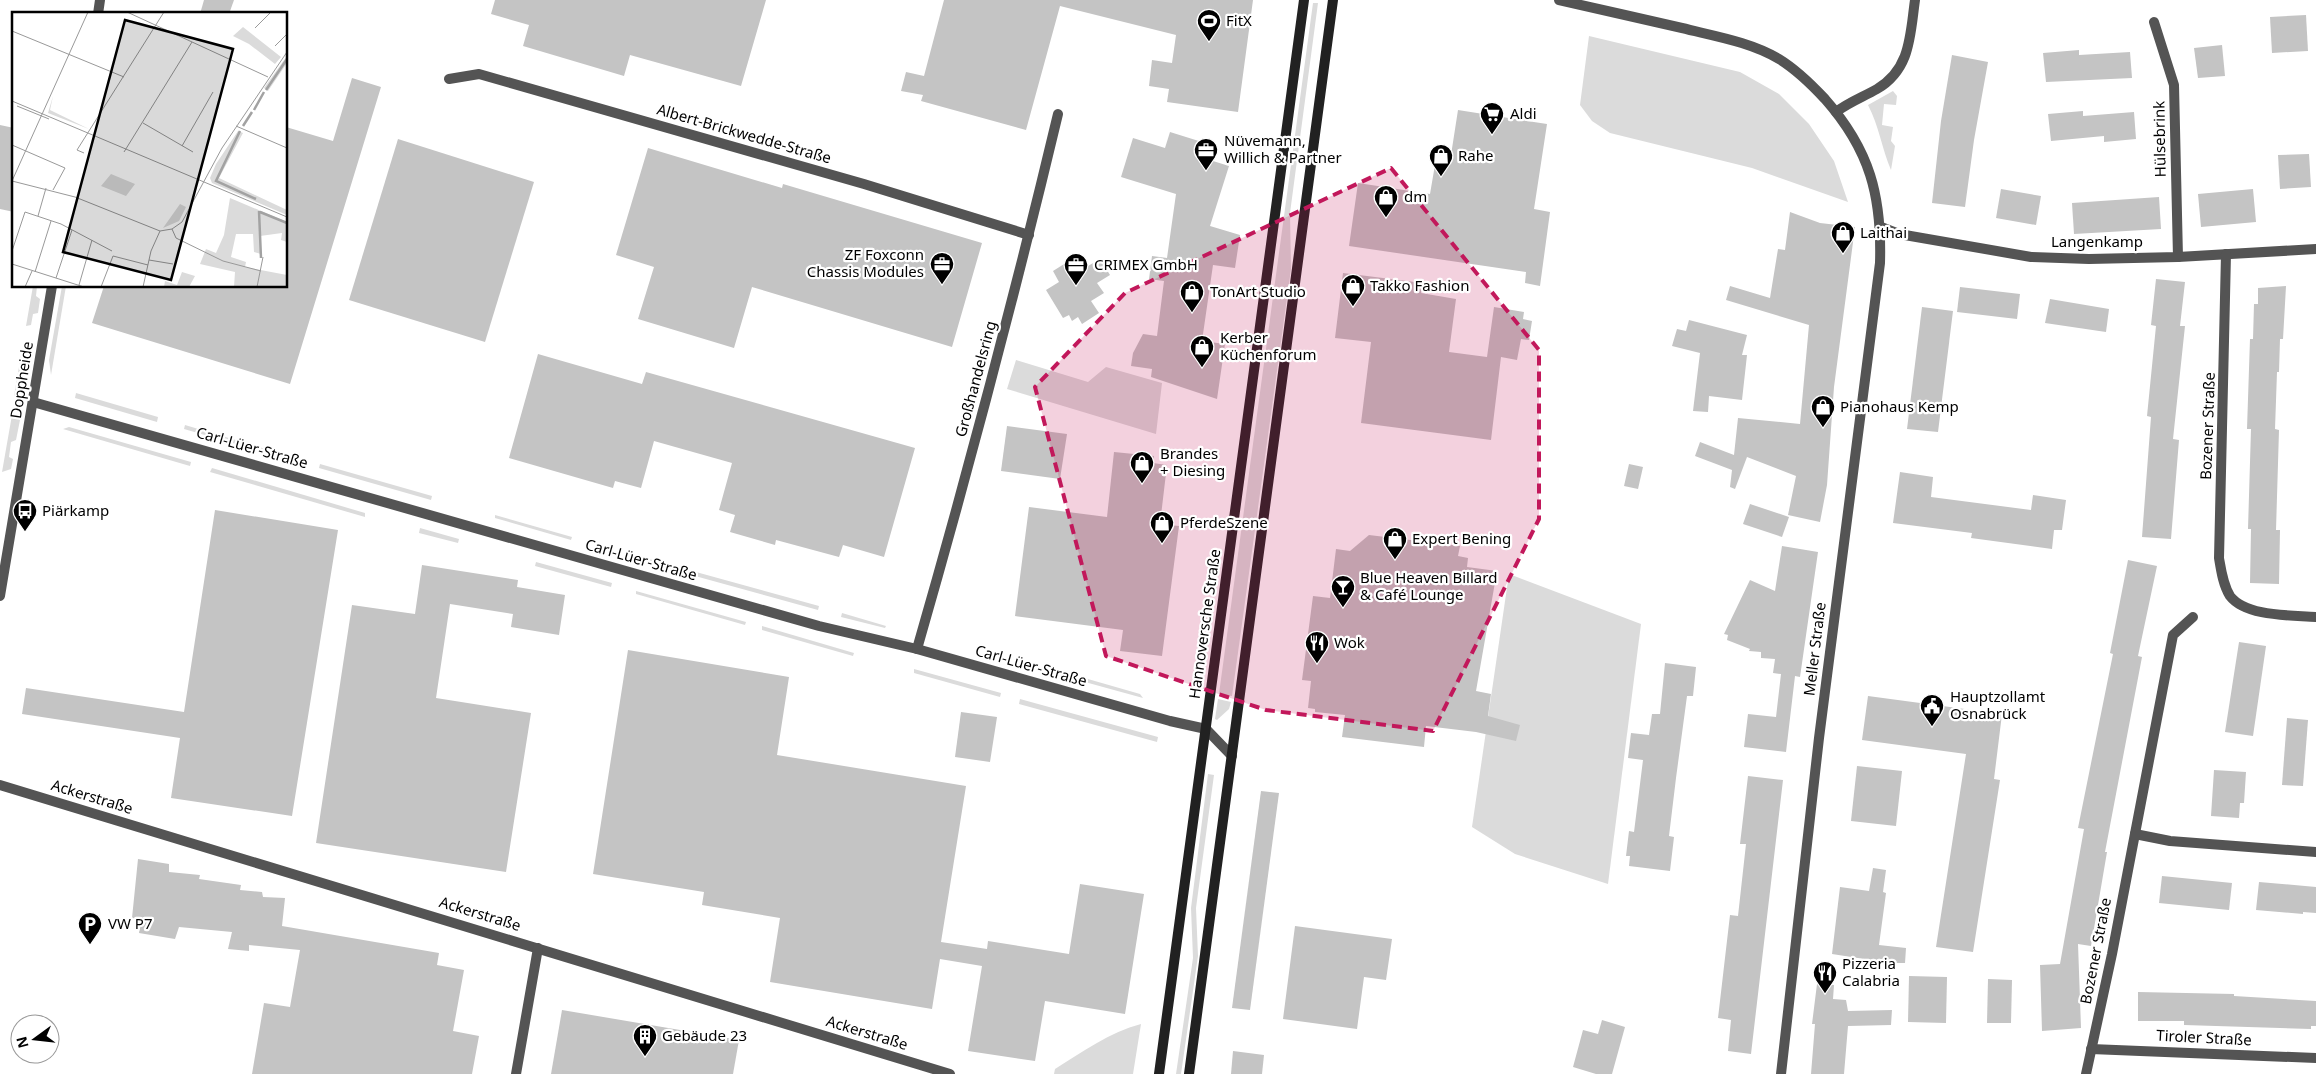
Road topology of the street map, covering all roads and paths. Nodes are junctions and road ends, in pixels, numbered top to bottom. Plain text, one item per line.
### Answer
1 (1304, 0) edge
2 (1333, 0) edge
3 (1559, 0) edge
4 (1915, 0) edge
5 (2154, 22) dead end
6 (450, 79) dead end
7 (1836, 112) junction
8 (1058, 114) dead end
9 (1881, 227) junction
10 (1029, 235) junction
11 (2316, 249) edge
12 (2226, 254) junction
13 (2178, 257) junction
14 (52, 288) edge
15 (33, 402) junction
16 (0, 596) edge
17 (2316, 616) edge
18 (2192, 617) dead end
19 (917, 650) junction
20 (1206, 729) junction
21 (1232, 756) junction
22 (0, 785) edge
23 (2135, 834) junction
24 (2316, 852) edge
25 (538, 948) junction
26 (2092, 1049) junction
27 (2316, 1058) edge
28 (516, 1074) edge
29 (950, 1074) edge
30 (1159, 1074) edge
31 (1189, 1074) edge
32 (1780, 1074) edge
33 (2086, 1074) edge

1 - 20 main road, Hannoversche Straße
2 - 21 main road
3 - 7 street, Meller Straße
4 - 7 street
5 - 13 street, Hülsebrink
6 - 10 street, Albert-Brickwedde-Straße
7 - 9 street, Meller Straße
8 - 10 street, Großhandelsring
9 - 13 street, Langenkamp
9 - 32 street, Meller Straße
10 - 19 street, Großhandelsring
11 - 12 street, Langenkamp
12 - 13 street, Langenkamp
12 - 17 street, Bozener Straße
14 - 15 street, Doppheide
15 - 16 street, Doppheide
15 - 19 street, Carl-Lüer-Straße
18 - 23 street, Bozener Straße
19 - 20 street, Carl-Lüer-Straße
20 - 21 street
20 - 30 main road, Hannoversche Straße
21 - 31 main road
22 - 25 street, Ackerstraße
23 - 24 street
23 - 26 street, Bozener Straße
25 - 28 street
25 - 29 street, Ackerstraße
26 - 27 street, Tiroler Straße
26 - 33 street, Bozener Straße

